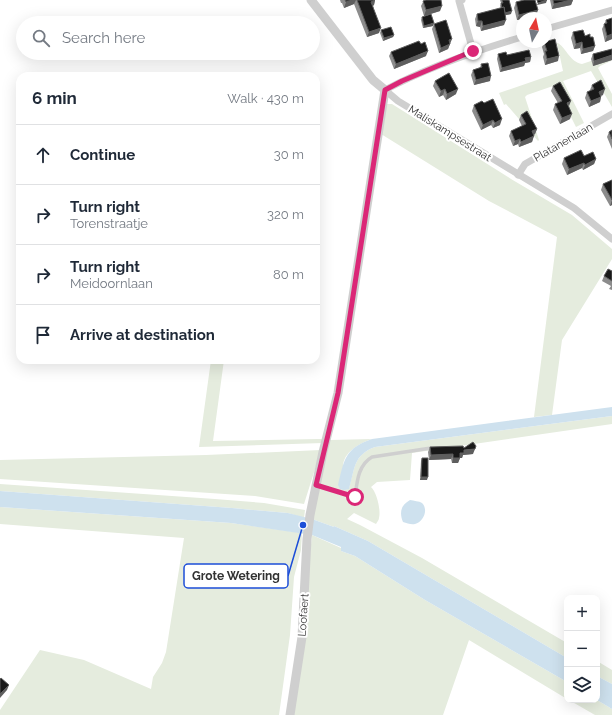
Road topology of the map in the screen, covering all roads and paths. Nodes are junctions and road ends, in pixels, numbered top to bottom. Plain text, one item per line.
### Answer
1 (310, 0) edge
2 (462, 0) edge
3 (612, 10) edge
4 (552, 28) edge
5 (516, 39) edge
6 (473, 51) junction
7 (385, 90) junction
8 (612, 114) edge
9 (518, 175) junction
10 (612, 239) edge
11 (431, 448) edge
12 (316, 485) junction
13 (290, 715) edge

1 - 7 street, Maliskampsestraat
2 - 6 street
3 - 4 street
5 - 6 street
6 - 7 street
7 - 9 street, Maliskampsestraat
7 - 12 street, Loofaert
8 - 9 street, Platanenlaan
9 - 10 street, Maliskampsestraat
11 - 12 lane
12 - 13 street, Loofaert

